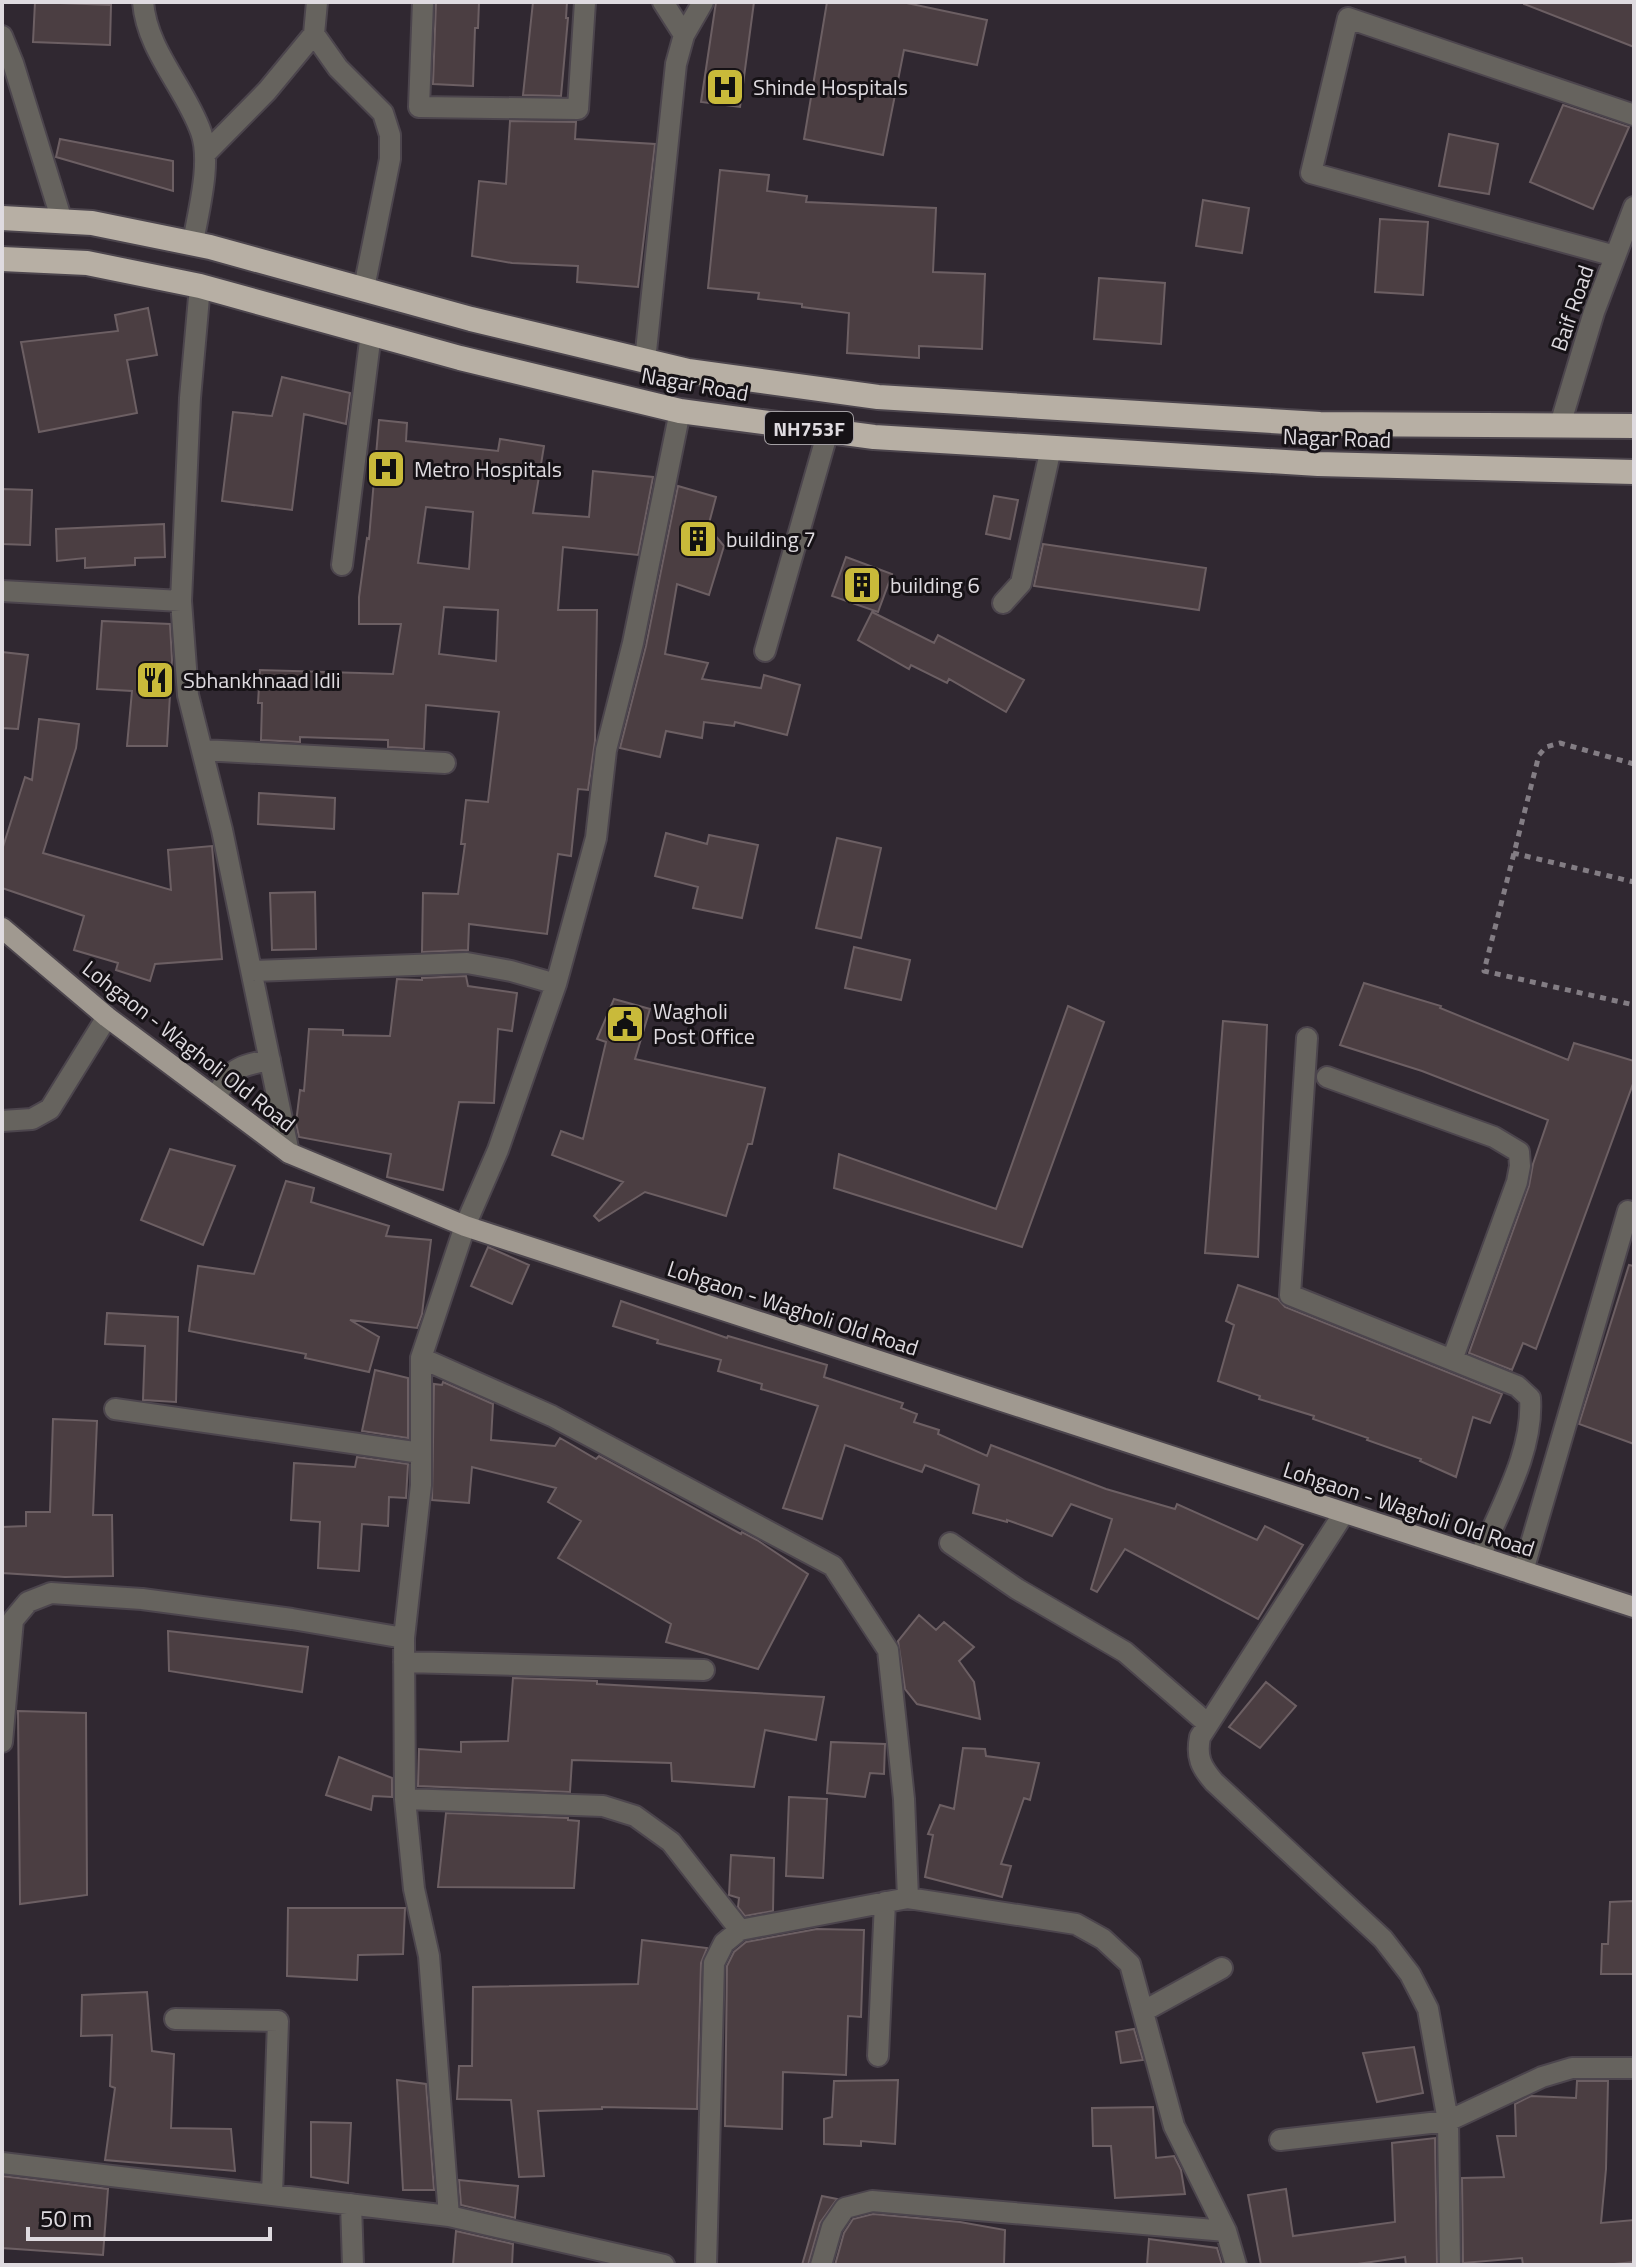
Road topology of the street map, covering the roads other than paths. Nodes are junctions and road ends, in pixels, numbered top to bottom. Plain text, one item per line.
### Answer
1 (143, 2) edge
2 (317, 2) edge
3 (423, 2) edge
4 (585, 2) edge
5 (663, 2) edge
6 (703, 2) edge
7 (314, 34) junction
8 (684, 35) junction
9 (2, 36) edge
10 (1634, 115) edge
11 (206, 153) junction
12 (1634, 207) edge
13 (2, 218) edge
14 (62, 221) junction
15 (193, 243) junction
16 (1615, 256) junction
17 (2, 259) edge
18 (200, 286) junction
19 (364, 288) junction
20 (371, 333) junction
21 (645, 361) junction
22 (680, 411) junction
23 (1560, 425) junction
24 (1634, 426) edge
25 (828, 431) junction
26 (1051, 448) junction
27 (1634, 472) edge
28 (342, 565) dead end
29 (2, 591) edge
30 (181, 601) junction
31 (1003, 603) dead end
32 (765, 651) dead end
33 (202, 750) junction
34 (445, 763) dead end
35 (2, 928) edge
36 (252, 971) junction
37 (556, 984) junction
38 (107, 1017) junction
39 (1307, 1038) dead end
40 (270, 1060) junction
41 (1327, 1077) dead end
42 (216, 1098) junction
43 (2, 1121) edge
44 (289, 1153) junction
45 (1628, 1211) dead end
46 (465, 1226) junction
47 (421, 1358) junction
48 (1452, 1360) junction
49 (115, 1409) dead end
50 (421, 1453) junction
51 (1344, 1513) junction
52 (950, 1543) dead end
53 (1480, 1557) junction
54 (1523, 1571) junction
55 (1634, 1607) edge
56 (404, 1638) junction
57 (404, 1662) junction
58 (704, 1670) dead end
59 (1208, 1724) junction
60 (2, 1742) edge
61 (405, 1799) junction
62 (908, 1898) junction
63 (885, 1902) junction
64 (740, 1930) junction
65 (1222, 1968) dead end
66 (1144, 2011) junction
67 (175, 2019) dead end
68 (878, 2056) dead end
69 (1634, 2068) edge
70 (1448, 2121) junction
71 (1280, 2140) dead end
72 (2, 2163) edge
73 (272, 2195) junction
74 (351, 2204) junction
75 (449, 2216) junction
76 (1226, 2231) junction
77 (353, 2265) edge
78 (664, 2265) edge
79 (706, 2265) edge
80 (821, 2265) edge
81 (1236, 2265) edge
82 (1450, 2265) edge

1 - 11 street
2 - 7 street
3 - 4 street
5 - 8 street
6 - 8 street
7 - 11 street
7 - 19 street
8 - 21 street
9 - 14 street
10 - 16 street
11 - 15 street
12 - 16 street, Baif Road
13 - 14 highway, Nagar Road / NH753F
14 - 15 highway, Nagar Road / NH753F
15 - 19 highway, Nagar Road / NH753F
16 - 23 street, Baif Road
17 - 18 highway, Nagar Road / NH753F
18 - 20 highway, Nagar Road / NH753F
18 - 30 street
19 - 21 highway, Nagar Road / NH753F
20 - 22 highway, Nagar Road / NH753F
20 - 28 street
21 - 23 highway, Nagar Road / NH753F
22 - 25 highway, Nagar Road / NH753F
22 - 37 street
23 - 24 highway, Nagar Road / NH753F
25 - 26 highway, Nagar Road / NH753F
25 - 32 street
26 - 27 highway, Nagar Road / NH753F
26 - 31 street
29 - 30 street
30 - 33 street
33 - 34 street
33 - 36 street
35 - 38 main road, Lohgaon - Wagholi Old Road
36 - 37 street
36 - 40 street
37 - 46 street
38 - 42 main road, Lohgaon - Wagholi Old Road
38 - 43 street
39 - 48 street
40 - 42 street
40 - 44 street
41 - 48 street
42 - 44 main road, Lohgaon - Wagholi Old Road
44 - 46 main road, Lohgaon - Wagholi Old Road
45 - 54 street
46 - 47 street
46 - 51 main road, Lohgaon - Wagholi Old Road
47 - 50 street
47 - 62 street
48 - 53 street
49 - 50 street
50 - 56 street
51 - 53 main road, Lohgaon - Wagholi Old Road
51 - 59 street
52 - 59 street
53 - 54 main road, Lohgaon - Wagholi Old Road
54 - 55 main road, Lohgaon - Wagholi Old Road
56 - 57 street
56 - 60 street
57 - 58 street
57 - 61 street
59 - 70 street
61 - 64 street
61 - 75 street
62 - 63 street
62 - 66 street
63 - 64 street
63 - 68 street
64 - 79 street
65 - 66 street
66 - 76 street
67 - 73 street
69 - 70 street
70 - 71 street
70 - 82 street
72 - 73 street
73 - 74 street
74 - 75 street
74 - 77 street
75 - 78 street
76 - 80 street
76 - 81 street

